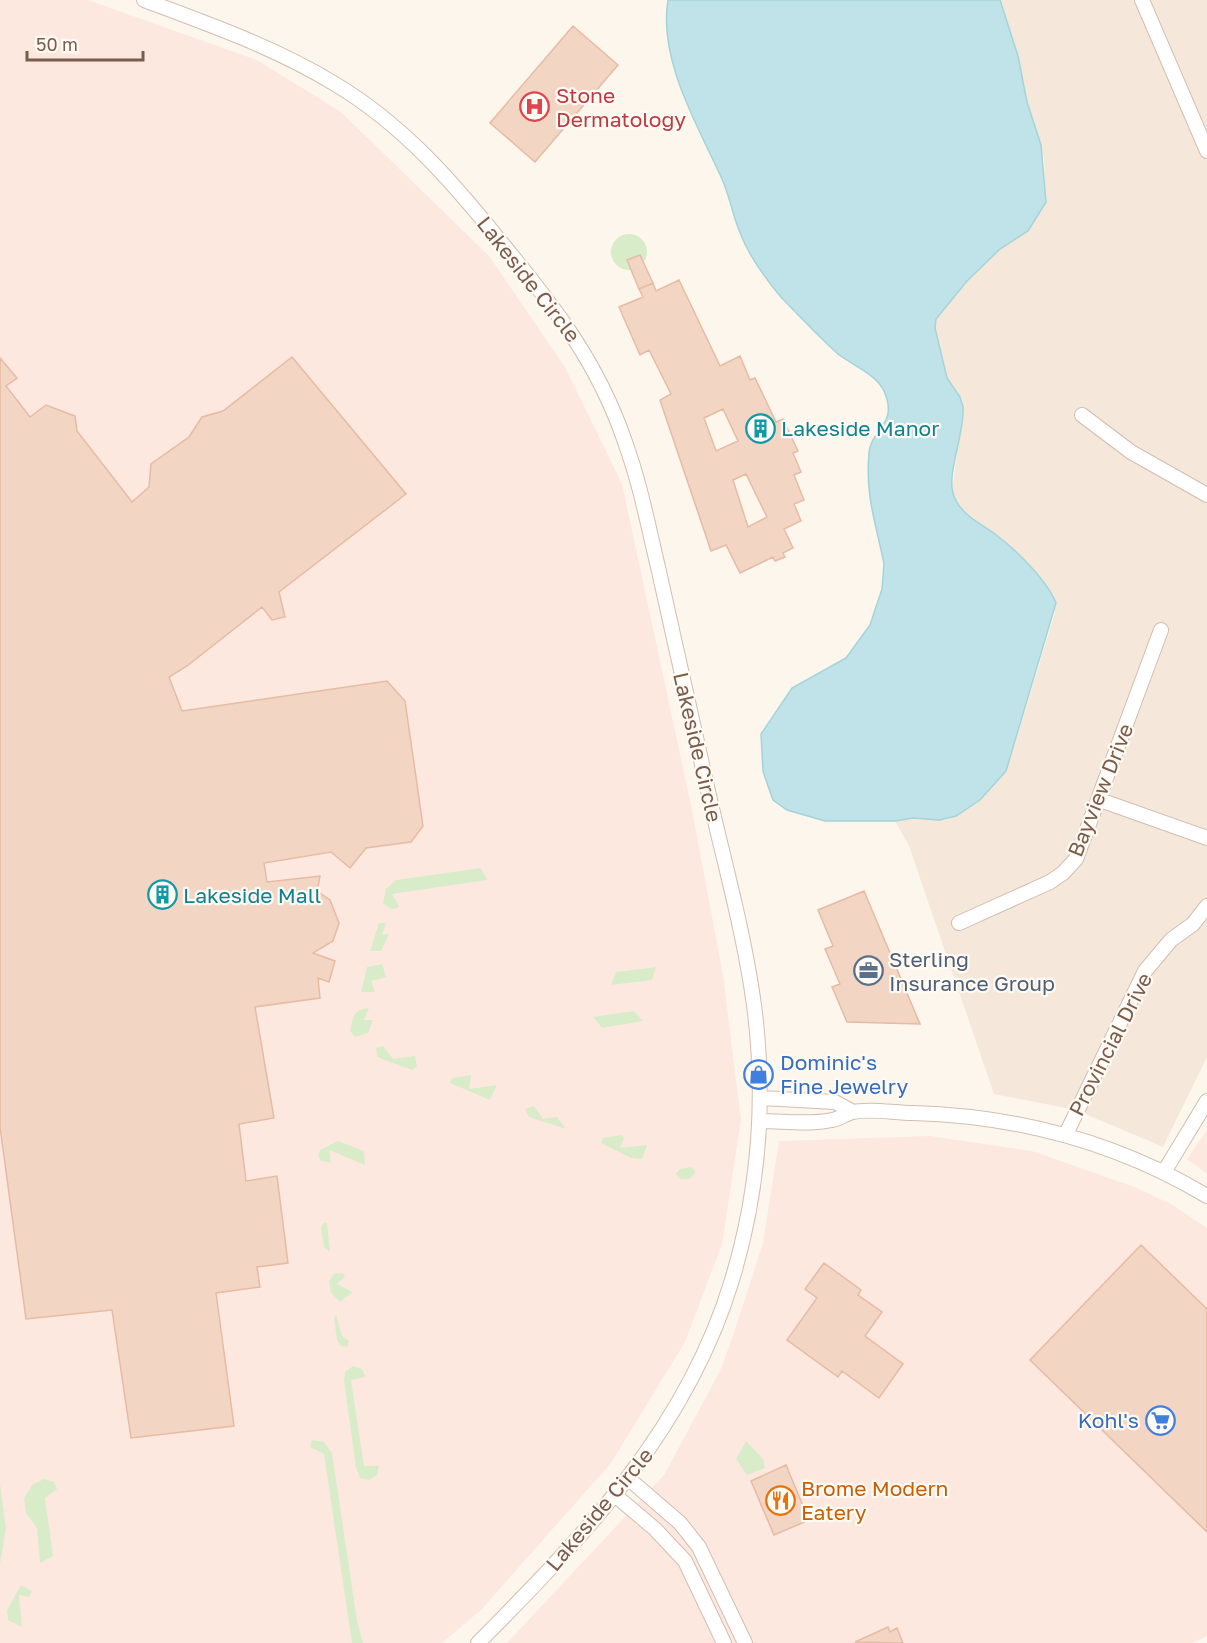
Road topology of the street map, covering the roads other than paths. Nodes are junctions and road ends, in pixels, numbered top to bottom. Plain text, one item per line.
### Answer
1 (144, 0) edge
2 (1142, 0) edge
3 (1207, 151) edge
4 (1082, 415) dead end
5 (1207, 495) edge
6 (1161, 630) dead end
7 (1100, 800) junction
8 (1207, 838) edge
9 (1207, 906) edge
10 (959, 922) dead end
11 (760, 1098) junction
12 (1207, 1101) edge
13 (853, 1112) junction
14 (760, 1121) junction
15 (1066, 1134) junction
16 (1164, 1172) junction
17 (1207, 1196) edge
18 (629, 1479) junction
19 (616, 1496) junction
20 (478, 1643) edge
21 (724, 1643) edge
22 (745, 1643) edge

1 - 11 street, Lakeside Circle
2 - 3 street
4 - 5 street
6 - 7 street, Bayview Drive
7 - 8 street
7 - 10 street, Bayview Drive
9 - 15 street, Provincial Drive
11 - 13 street
11 - 14 street, Lakeside Circle
12 - 16 street
13 - 14 street
13 - 15 street
14 - 18 street, Lakeside Circle
15 - 16 street
16 - 17 street
18 - 19 street, Lakeside Circle
18 - 22 street
19 - 20 street, Lakeside Circle
19 - 21 street

